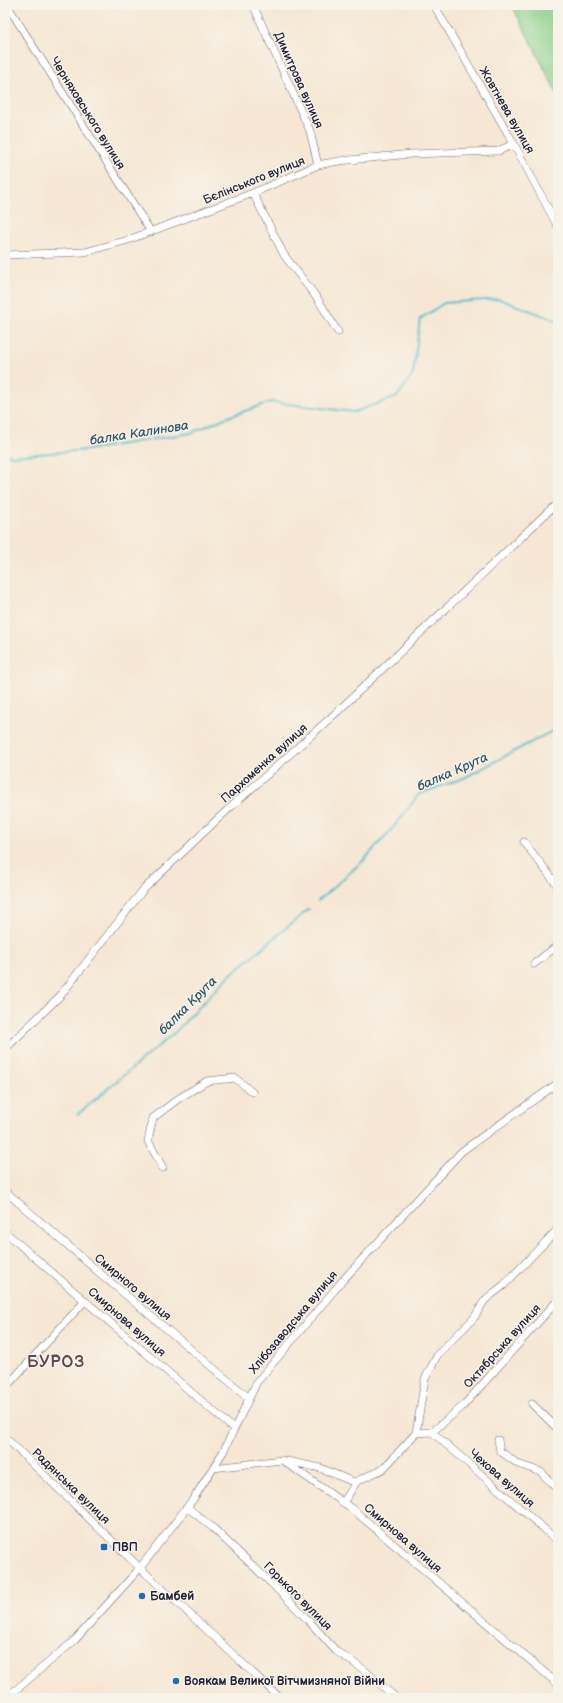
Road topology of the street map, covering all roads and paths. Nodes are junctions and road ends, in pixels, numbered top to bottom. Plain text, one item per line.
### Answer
1 (7, 5) edge
2 (253, 5) edge
3 (434, 5) edge
4 (514, 144) junction
5 (318, 165) junction
6 (253, 193) junction
7 (558, 227) edge
8 (151, 232) junction
9 (5, 255) edge
10 (338, 332) dead end
11 (553, 507) dead end
12 (524, 842) dead end
13 (558, 886) edge
14 (558, 945) edge
15 (534, 964) dead end
16 (5, 1049) edge
17 (558, 1083) edge
18 (252, 1092) dead end
19 (163, 1168) dead end
20 (5, 1191) edge
21 (558, 1229) edge
22 (5, 1232) edge
23 (558, 1300) edge
24 (85, 1301) junction
25 (5, 1388) edge
26 (249, 1398) junction
27 (532, 1404) dead end
28 (234, 1429) junction
29 (558, 1429) edge
30 (432, 1432) junction
31 (416, 1434) junction
32 (5, 1437) edge
33 (498, 1440) dead end
34 (282, 1460) junction
35 (213, 1468) junction
36 (356, 1483) junction
37 (558, 1490) edge
38 (344, 1502) junction
39 (187, 1507) junction
40 (558, 1541) edge
41 (140, 1568) junction
42 (558, 1684) edge
43 (5, 1697) edge
44 (280, 1698) edge
45 (396, 1698) edge

1 - 8 street, Черняховського вулиця
2 - 5 street, Димитрова вулиця
3 - 4 street, Жовтнева вулиця
4 - 5 street, Бєлінського вулиця
4 - 7 street, Жовтнева вулиця
5 - 6 street, Бєлінського вулиця
6 - 8 street, Бєлінського вулиця
6 - 10 street
8 - 9 street, Бєлінського вулиця
11 - 16 street, Пархоменка вулиця
12 - 13 street
14 - 15 street
17 - 26 street, Хлібозаводська вулиця
18 - 19 street
20 - 26 street, Смирного вулиця
21 - 31 street
22 - 24 street, Смирнова вулиця
23 - 30 street, Октябрська вулиця
24 - 25 street
24 - 28 street, Смирнова вулиця
26 - 28 street, Хлібозаводська вулиця
27 - 29 street
28 - 35 street, Хлібозаводська вулиця
30 - 31 street
30 - 40 street, Чехова вулиця
31 - 36 street
32 - 41 street, Радянська вулиця
33 - 37 street
34 - 35 street
34 - 36 street
34 - 38 street, Смирнова вулиця
35 - 39 street, Хлібозаводська вулиця
36 - 38 street
38 - 42 street, Смирнова вулиця
39 - 41 street, Хлібозаводська вулиця
39 - 45 street, Горького вулиця
41 - 43 street, Хлібозаводська вулиця
41 - 44 street, Радянська вулиця

